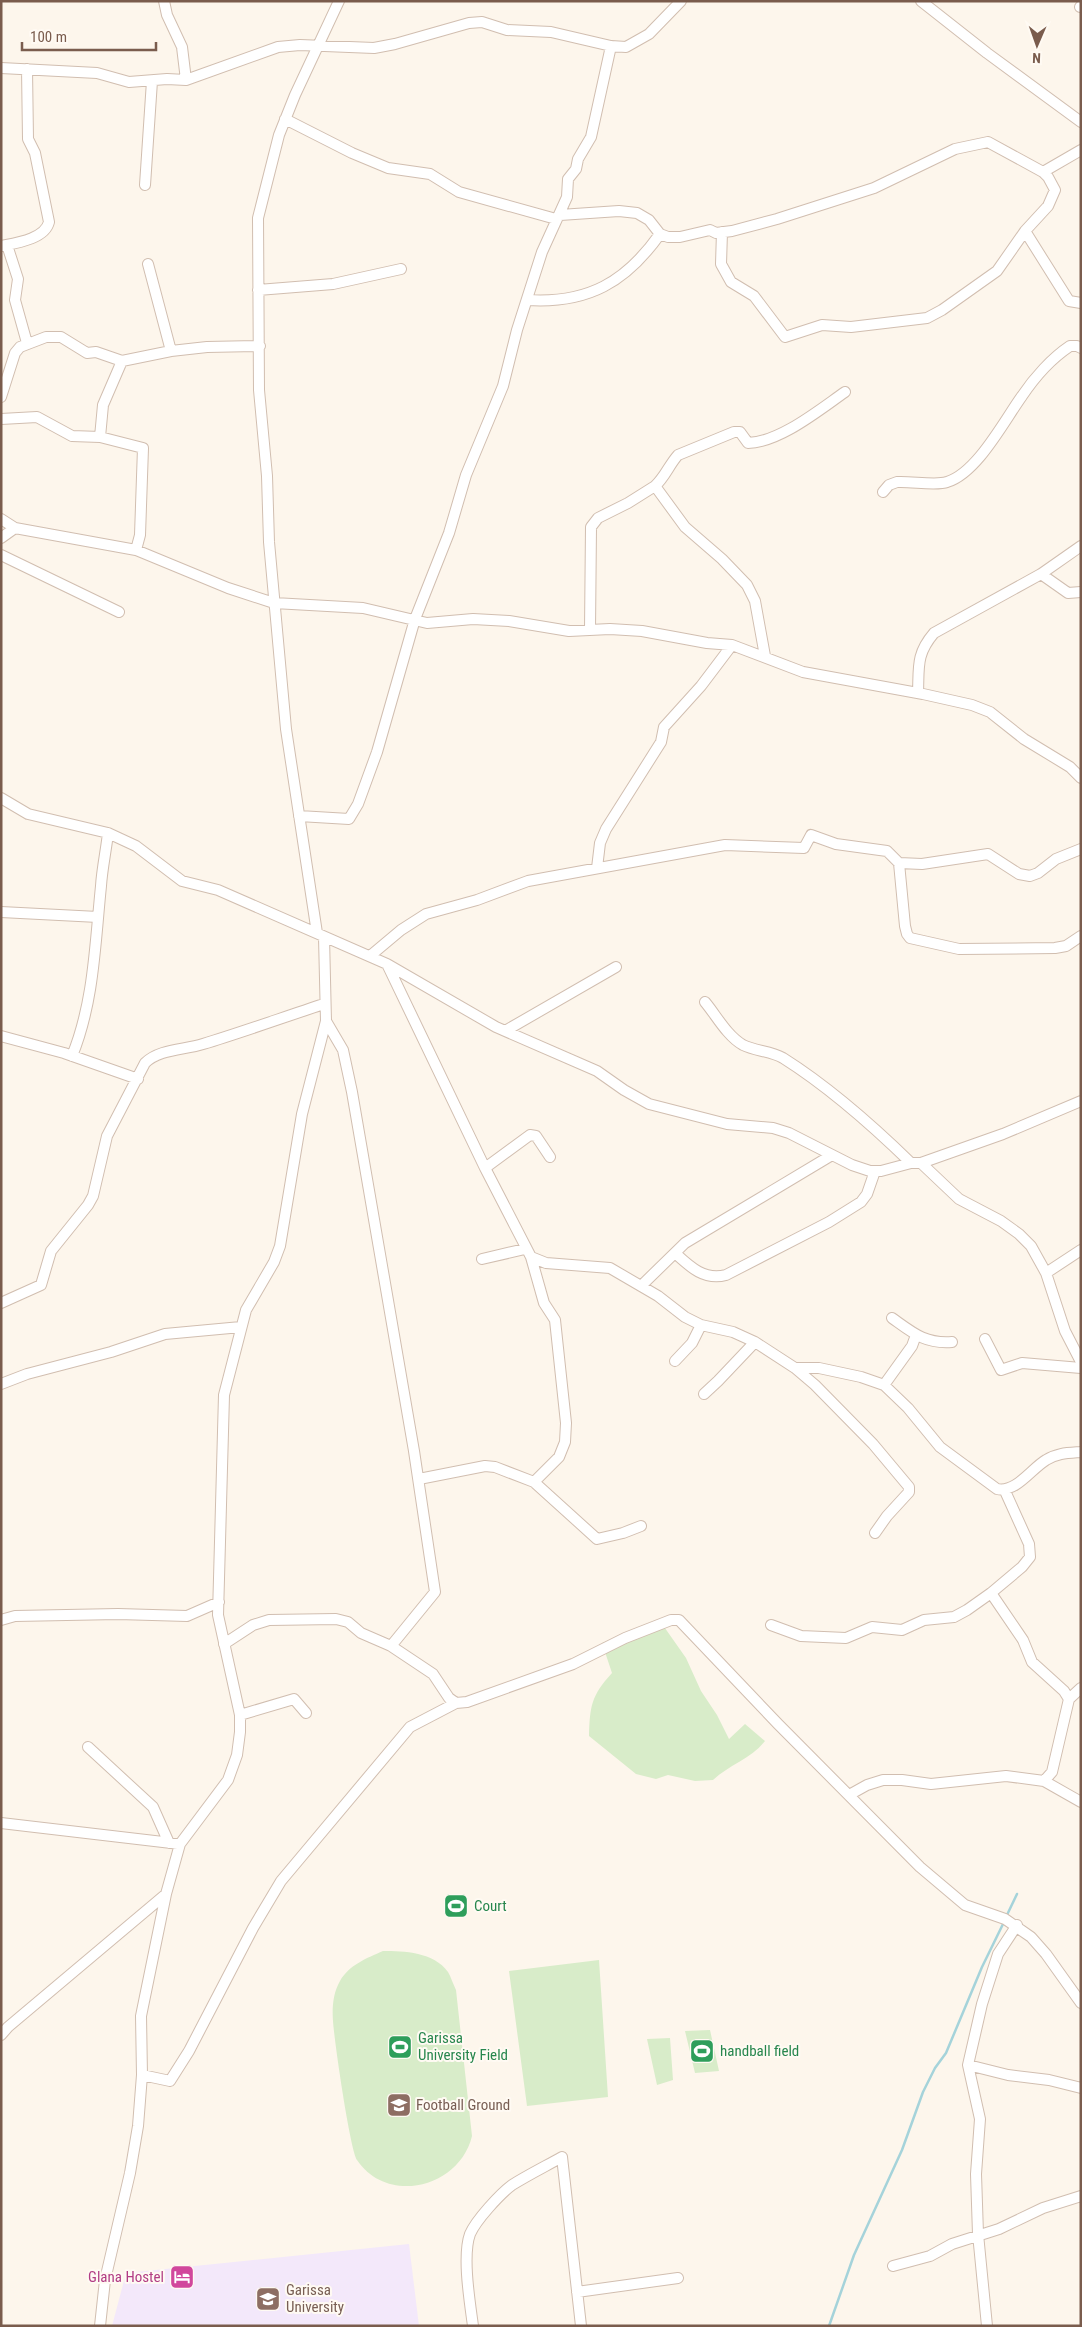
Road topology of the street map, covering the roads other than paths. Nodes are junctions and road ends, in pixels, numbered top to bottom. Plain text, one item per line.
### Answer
1 (164, 1) edge
2 (339, 1) edge
3 (681, 1) edge
4 (921, 1) edge
5 (319, 46) junction
6 (611, 46) junction
7 (1, 68) edge
8 (27, 69) junction
9 (186, 80) junction
10 (152, 81) junction
11 (285, 119) junction
12 (1081, 122) edge
13 (1081, 150) edge
14 (1042, 172) junction
15 (145, 185) dead end
16 (558, 217) junction
17 (1025, 230) junction
18 (722, 232) junction
19 (660, 234) junction
20 (4, 245) edge
21 (148, 264) dead end
22 (401, 269) dead end
23 (258, 290) junction
24 (527, 300) junction
25 (1081, 303) edge
26 (27, 343) junction
27 (260, 346) junction
28 (1080, 346) edge
29 (171, 351) junction
30 (122, 361) junction
31 (845, 392) dead end
32 (1, 397) edge
33 (1, 419) edge
34 (100, 436) junction
35 (655, 486) junction
36 (883, 492) dead end
37 (1, 519) edge
38 (15, 528) junction
39 (1, 538) edge
40 (1081, 546) edge
41 (136, 550) junction
42 (1, 554) edge
43 (1041, 574) junction
44 (1081, 592) edge
45 (274, 603) junction
46 (120, 612) dead end
47 (415, 618) junction
48 (590, 629) junction
49 (732, 645) junction
50 (765, 656) junction
51 (918, 693) junction
52 (1081, 778) edge
53 (1, 798) edge
54 (299, 816) junction
55 (108, 833) junction
56 (1081, 849) edge
57 (899, 863) junction
58 (598, 868) junction
59 (1, 912) edge
60 (98, 917) junction
61 (320, 935) junction
62 (1081, 936) edge
63 (370, 956) junction
64 (387, 964) junction
65 (616, 967) dead end
66 (705, 1002) dead end
67 (324, 1004) junction
68 (326, 1021) junction
69 (504, 1031) junction
70 (1, 1036) edge
71 (72, 1056) junction
72 (138, 1079) junction
73 (1081, 1101) edge
74 (832, 1155) junction
75 (550, 1158) dead end
76 (916, 1163) junction
77 (485, 1168) junction
78 (875, 1171) junction
79 (1081, 1250) edge
80 (528, 1253) junction
81 (674, 1253) junction
82 (482, 1259) dead end
83 (1046, 1273) junction
84 (641, 1286) junction
85 (1, 1303) edge
86 (892, 1318) dead end
87 (701, 1325) junction
88 (241, 1327) junction
89 (916, 1335) junction
90 (985, 1338) dead end
91 (755, 1342) junction
92 (952, 1342) dead end
93 (675, 1362) dead end
94 (1081, 1362) edge
95 (795, 1368) junction
96 (1081, 1368) edge
97 (1, 1384) edge
98 (884, 1385) junction
99 (704, 1394) dead end
100 (1081, 1452) edge
101 (419, 1479) junction
102 (534, 1482) junction
103 (1004, 1491) junction
104 (641, 1526) dead end
105 (875, 1533) dead end
106 (991, 1593) junction
107 (219, 1602) junction
108 (1, 1620) edge
109 (771, 1625) dead end
110 (224, 1644) junction
111 (390, 1646) junction
112 (1081, 1688) edge
113 (1069, 1699) junction
114 (456, 1703) junction
115 (306, 1713) dead end
116 (240, 1715) junction
117 (88, 1747) dead end
118 (1044, 1781) junction
119 (849, 1795) junction
120 (1081, 1802) edge
121 (1, 1823) edge
122 (169, 1843) junction
123 (180, 1844) junction
124 (166, 1894) junction
125 (1017, 1925) junction
126 (1081, 2003) edge
127 (1, 2036) edge
128 (968, 2065) junction
129 (142, 2076) junction
130 (1081, 2088) edge
131 (1081, 2196) edge
132 (978, 2234) junction
133 (893, 2266) dead end
134 (678, 2278) dead end
135 (577, 2292) junction
136 (100, 2326) edge
137 (473, 2326) edge
138 (581, 2326) edge
139 (987, 2326) edge

1 - 9 street
2 - 5 street
3 - 6 street
4 - 12 street
5 - 6 street
5 - 9 street
5 - 11 street
6 - 16 street
7 - 8 street
8 - 10 street
8 - 20 street
9 - 10 street
10 - 15 street
11 - 16 street
11 - 23 street
13 - 14 street
14 - 17 street
14 - 18 street
16 - 19 street
16 - 24 street
17 - 18 street
17 - 25 street
18 - 19 street
19 - 24 street
20 - 26 street
21 - 29 street
22 - 23 street
23 - 27 street
24 - 47 street
26 - 30 street
26 - 32 street
27 - 29 street
27 - 45 street
28 - 36 street
29 - 30 street
30 - 34 street
31 - 35 street
33 - 34 street
34 - 41 street
35 - 48 street
35 - 50 street
37 - 38 street
38 - 39 street
38 - 41 street
40 - 43 street
41 - 45 street
42 - 46 street
43 - 44 street
43 - 51 street
45 - 47 street
45 - 54 street
47 - 48 street
47 - 54 street
48 - 49 street
49 - 50 street
49 - 58 street
50 - 51 street
51 - 52 street
53 - 55 street
54 - 61 street
55 - 60 street
55 - 61 street
56 - 57 street
57 - 58 street
57 - 62 street
58 - 63 street
59 - 60 street
60 - 71 street
61 - 63 street
61 - 67 street
63 - 64 street
64 - 69 street
64 - 77 street
65 - 69 street
66 - 76 street
67 - 68 street
67 - 72 street
68 - 88 street
68 - 101 street
69 - 74 street
70 - 71 street
71 - 72 street
72 - 85 street
73 - 76 street
74 - 78 street
74 - 81 street
75 - 77 street
76 - 78 street
76 - 83 street
77 - 80 street
78 - 81 street
79 - 83 street
80 - 82 street
80 - 84 street
80 - 102 street
81 - 84 street
83 - 94 street
84 - 87 street
86 - 89 street
87 - 91 street
87 - 93 street
88 - 97 street
88 - 107 street
89 - 92 street
89 - 98 street
90 - 96 street
91 - 95 street
91 - 99 street
95 - 98 street
95 - 105 street
98 - 103 street
100 - 103 street
101 - 102 street
101 - 111 street
102 - 104 street
103 - 106 street
106 - 109 street
106 - 113 street
107 - 108 street
107 - 110 street
110 - 111 street
110 - 116 street
111 - 114 street
112 - 113 street
113 - 118 street
114 - 119 street
114 - 129 street
115 - 116 street
116 - 123 street
117 - 122 street
118 - 119 street
118 - 120 street
119 - 125 street
121 - 122 street
122 - 123 street
123 - 124 street
124 - 127 street
124 - 129 street
125 - 126 street
125 - 128 street
128 - 130 street
128 - 132 street
129 - 136 street
131 - 132 street
132 - 133 street
132 - 139 street
134 - 135 street
135 - 137 street
135 - 138 street

